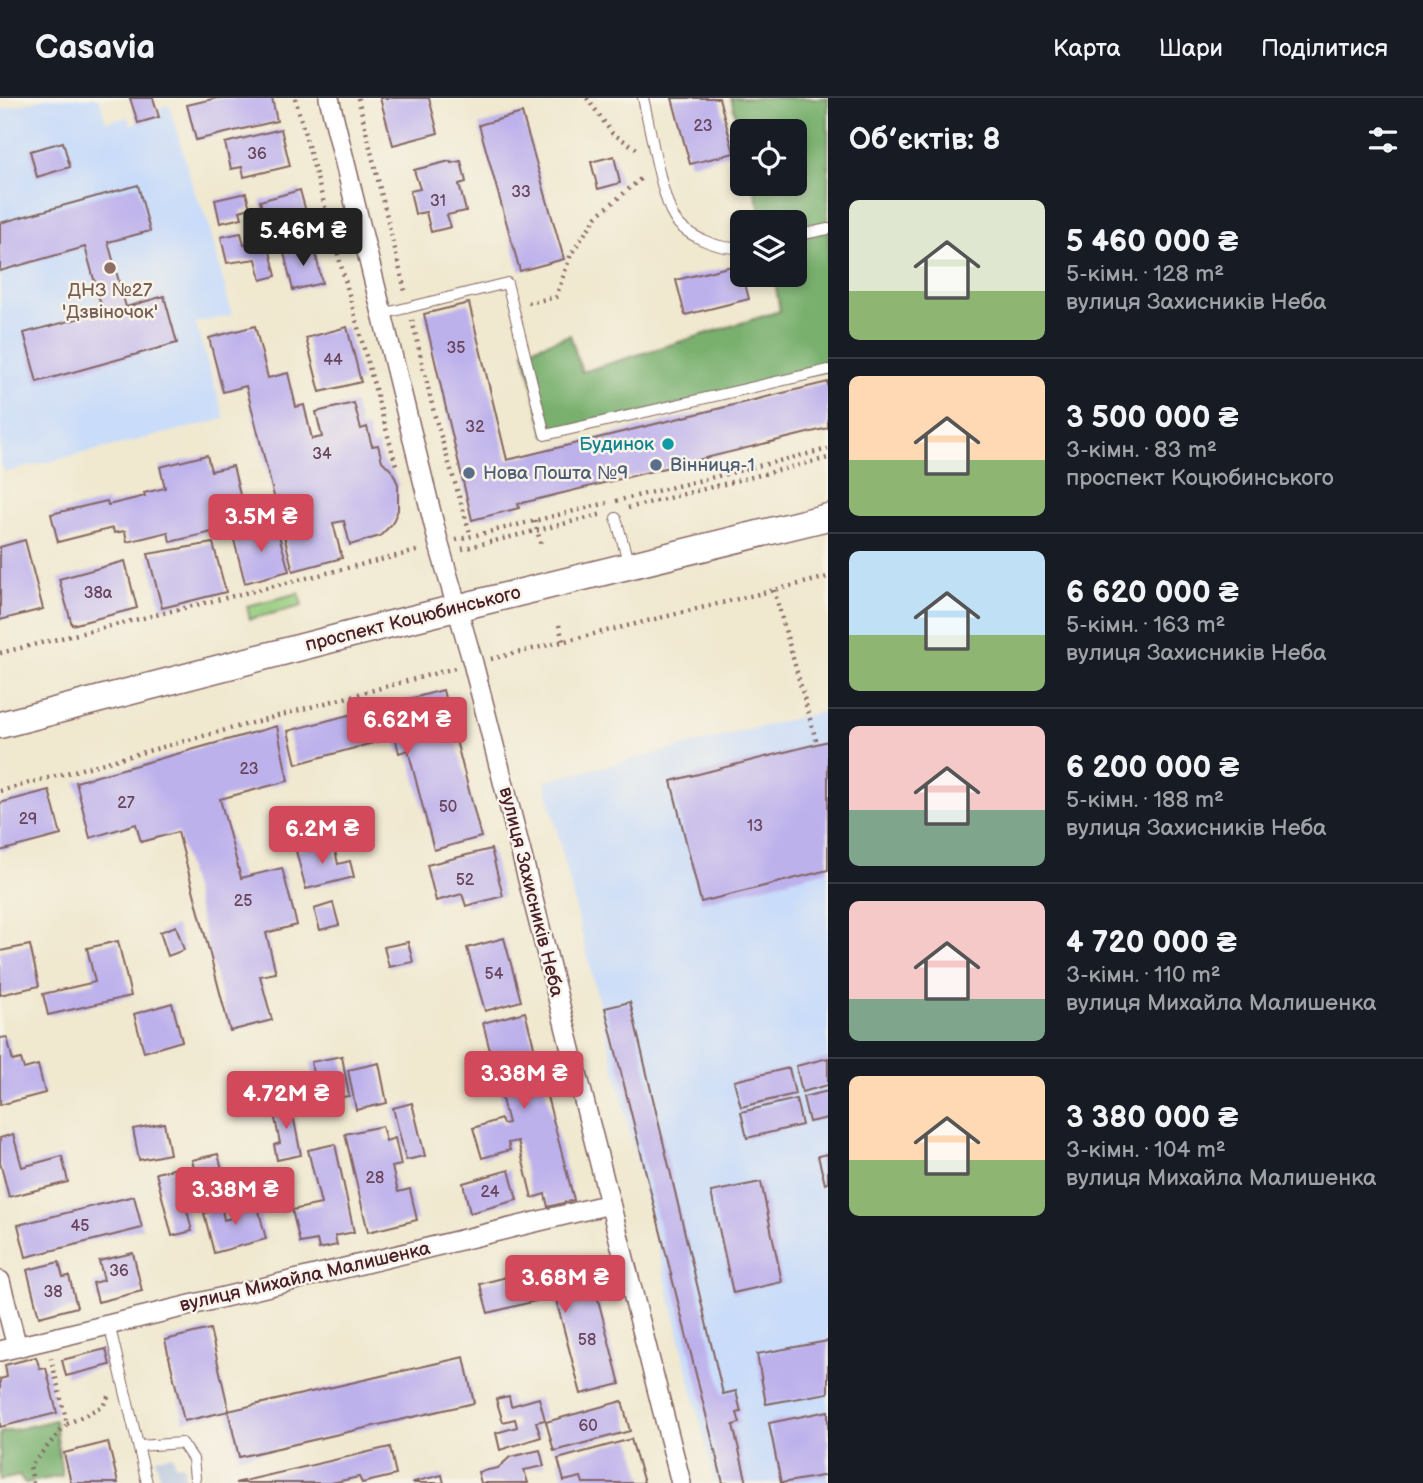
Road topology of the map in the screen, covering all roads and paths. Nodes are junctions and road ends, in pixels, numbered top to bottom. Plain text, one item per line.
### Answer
1 (295, 98) edge
2 (329, 98) edge
3 (587, 98) edge
4 (643, 98) edge
5 (659, 163) junction
6 (828, 229) edge
7 (807, 233) edge
8 (730, 247) edge
9 (513, 307) junction
10 (382, 314) junction
11 (828, 370) edge
12 (828, 449) edge
13 (828, 458) edge
14 (401, 474) dead end
15 (606, 513) dead end
16 (617, 514) joint
17 (828, 517) edge
18 (535, 521) junction
19 (418, 536) dead end
20 (541, 546) dead end
21 (430, 547) junction
22 (459, 550) dead end
23 (629, 565) junction
24 (828, 577) edge
25 (774, 590) junction
26 (457, 607) junction
27 (559, 625) dead end
28 (563, 641) junction
29 (0, 653) edge
30 (473, 663) junction
31 (0, 725) edge
32 (817, 744) dead end
33 (0, 792) edge
34 (610, 1204) junction
35 (0, 1281) edge
36 (109, 1324) junction
37 (47, 1340) junction
38 (8, 1349) edge
39 (119, 1364) junction
40 (67, 1424) junction
41 (139, 1446) junction
42 (195, 1478) dead end
43 (33, 1483) edge
44 (147, 1483) edge
45 (681, 1483) edge

1 - 14 path
2 - 10 street, вулиця Захисників Неба
3 - 5 path
4 - 5 lane
5 - 8 lane
5 - 9 path
6 - 7 lane
9 - 10 lane
9 - 11 lane
10 - 21 street, вулиця Захисників Неба
12 - 18 path
13 - 16 path
15 - 22 path
16 - 23 lane
17 - 23 main road, проспект Коцюбинського
18 - 20 path
18 - 21 path
19 - 21 path
21 - 26 street, вулиця Захисників Неба
21 - 29 path
23 - 26 main road, проспект Коцюбинського
24 - 25 path
25 - 28 path
25 - 32 path
26 - 30 street, вулиця Захисників Неба
26 - 31 main road, проспект Коцюбинського
27 - 28 path
28 - 30 path
30 - 33 path
30 - 34 street, вулиця Захисників Неба
34 - 36 street, вулиця Михайла Малишенка
34 - 45 street, вулиця Захисників Неба
35 - 38 street
36 - 37 street, вулиця Михайла Малишенка
36 - 39 lane
37 - 38 street, вулиця Михайла Малишенка
37 - 40 path
39 - 40 path
39 - 41 lane
40 - 43 path
41 - 42 lane
41 - 44 lane

